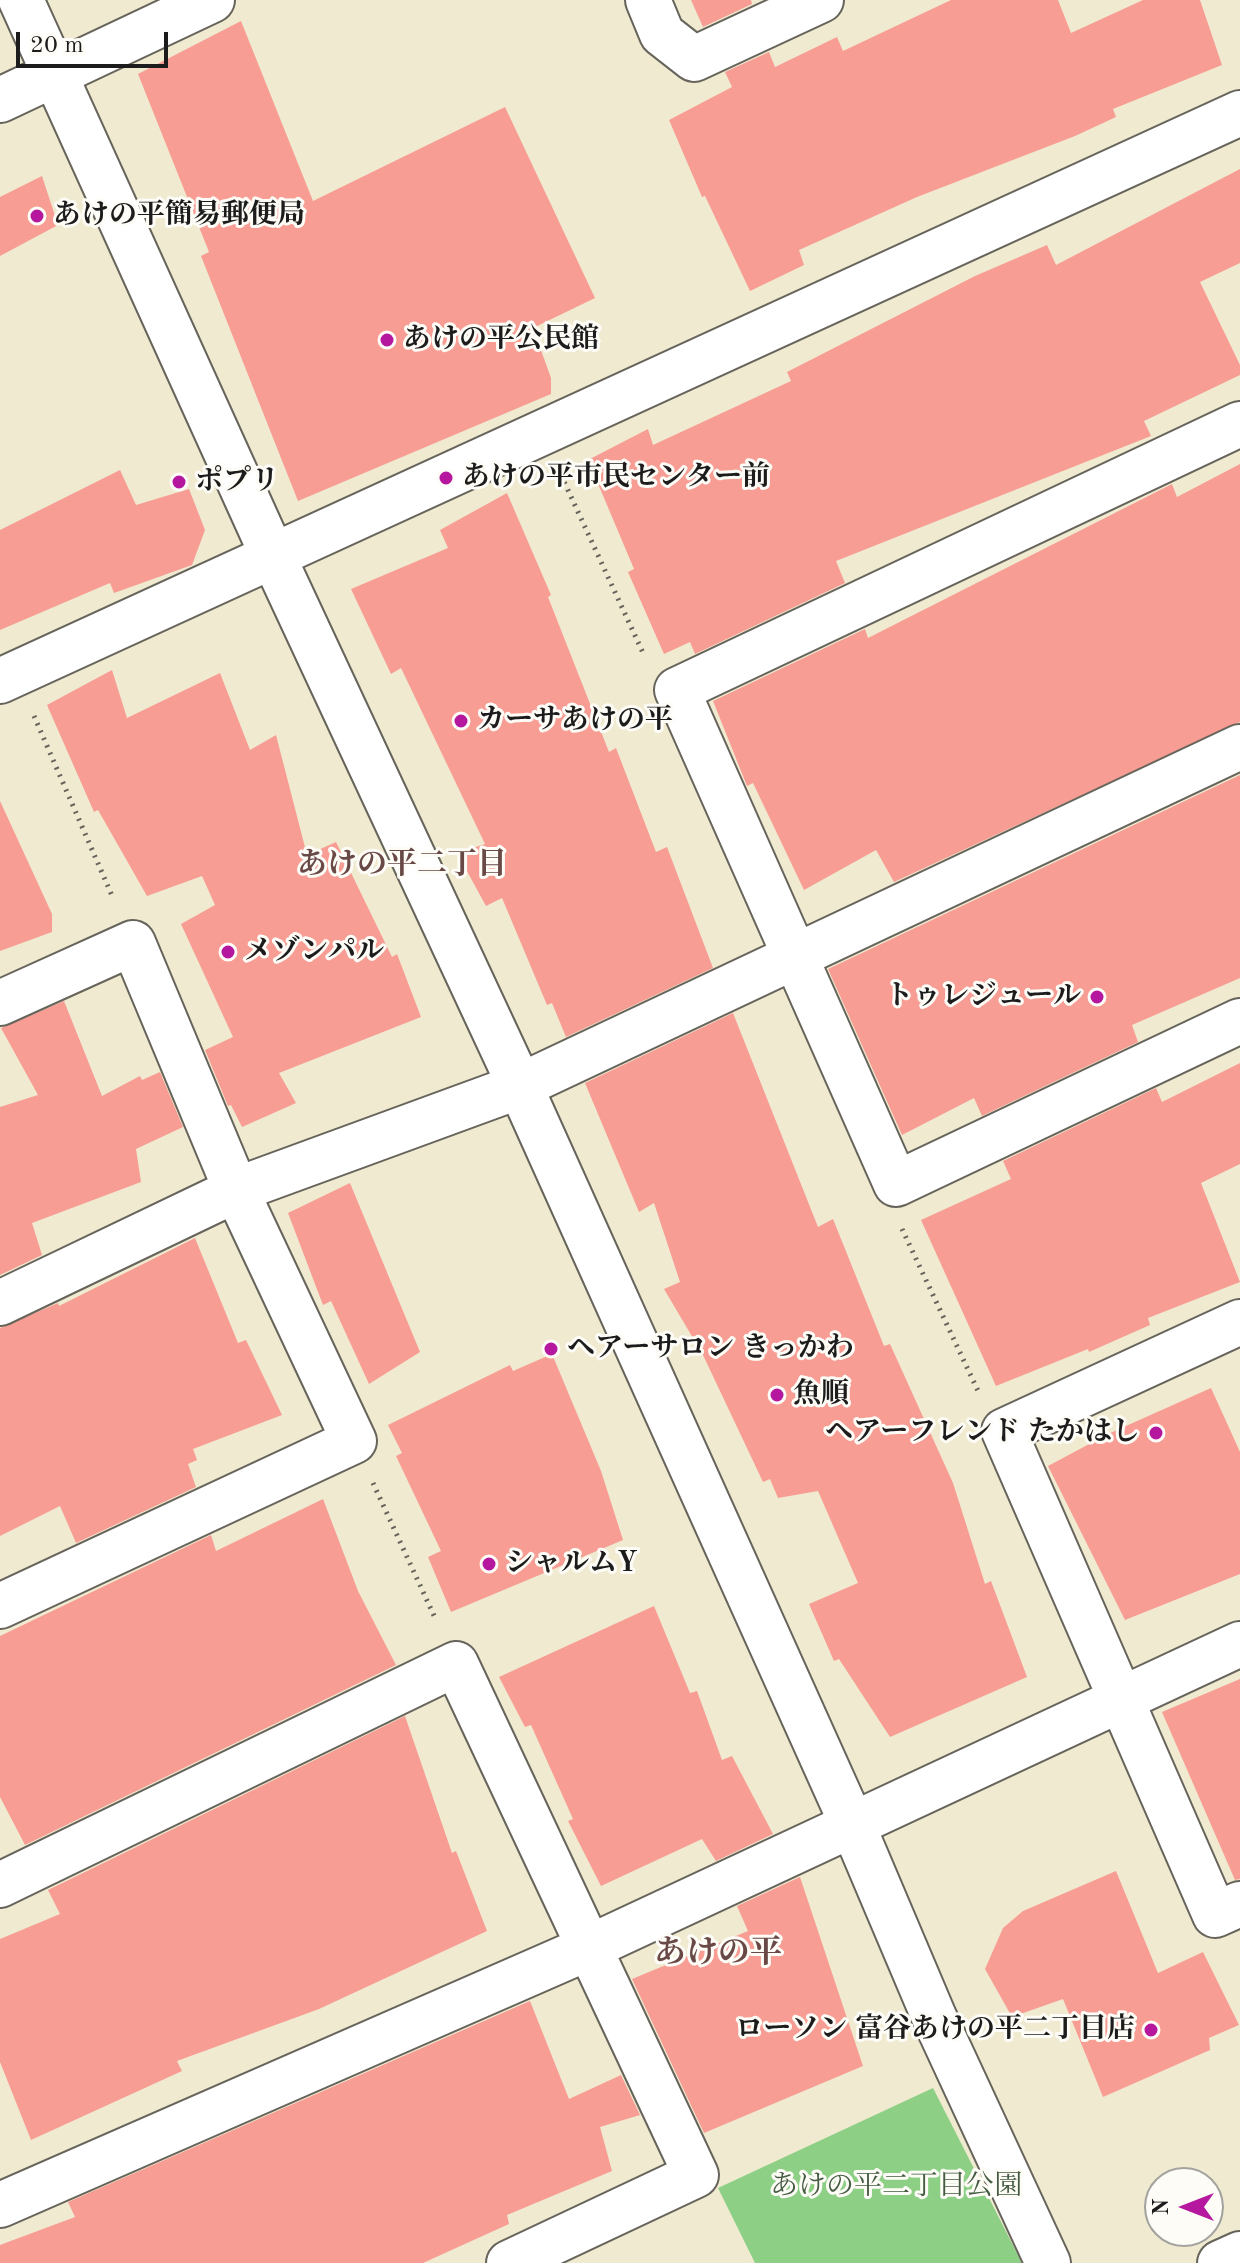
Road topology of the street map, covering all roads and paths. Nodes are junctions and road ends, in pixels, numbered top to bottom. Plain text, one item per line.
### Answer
1 (21, 0) edge
2 (212, 0) edge
3 (648, 0) edge
4 (821, 0) edge
5 (55, 72) junction
6 (0, 100) edge
7 (1240, 113) edge
8 (1240, 424) edge
9 (541, 431) junction
10 (272, 554) junction
11 (8, 677) edge
12 (677, 690) junction
13 (1240, 747) edge
14 (133, 943) junction
15 (796, 954) junction
16 (0, 1003) edge
17 (1240, 1021) edge
18 (520, 1086) junction
19 (896, 1184) junction
20 (236, 1190) junction
21 (0, 1303) edge
22 (1240, 1322) edge
23 (1004, 1431) junction
24 (354, 1441) junction
25 (0, 1606) edge
26 (1240, 1644) edge
27 (456, 1664) junction
28 (1122, 1699) junction
29 (853, 1826) junction
30 (0, 1885) edge
31 (1240, 1904) edge
32 (588, 1948) junction
33 (0, 2205) edge
34 (1240, 2254) edge
35 (509, 2263) edge
36 (1048, 2263) edge
37 (1220, 2263) edge

1 - 5 street
2 - 5 street
3 - 4 street
5 - 6 street
5 - 10 street
7 - 9 street
8 - 12 street
9 - 10 street
9 - 12 path
10 - 11 street
10 - 18 street
11 - 14 path
12 - 15 street
13 - 15 street
14 - 16 street
14 - 20 street
15 - 18 street
15 - 19 street
17 - 19 street
18 - 20 street
18 - 29 street
19 - 23 path
20 - 21 street
20 - 24 street
22 - 23 street
23 - 28 street
24 - 25 street
24 - 27 path
26 - 28 street
27 - 30 street
27 - 32 street
28 - 29 street
28 - 31 street
29 - 32 street
29 - 36 street
32 - 33 street
32 - 35 street
34 - 37 street

